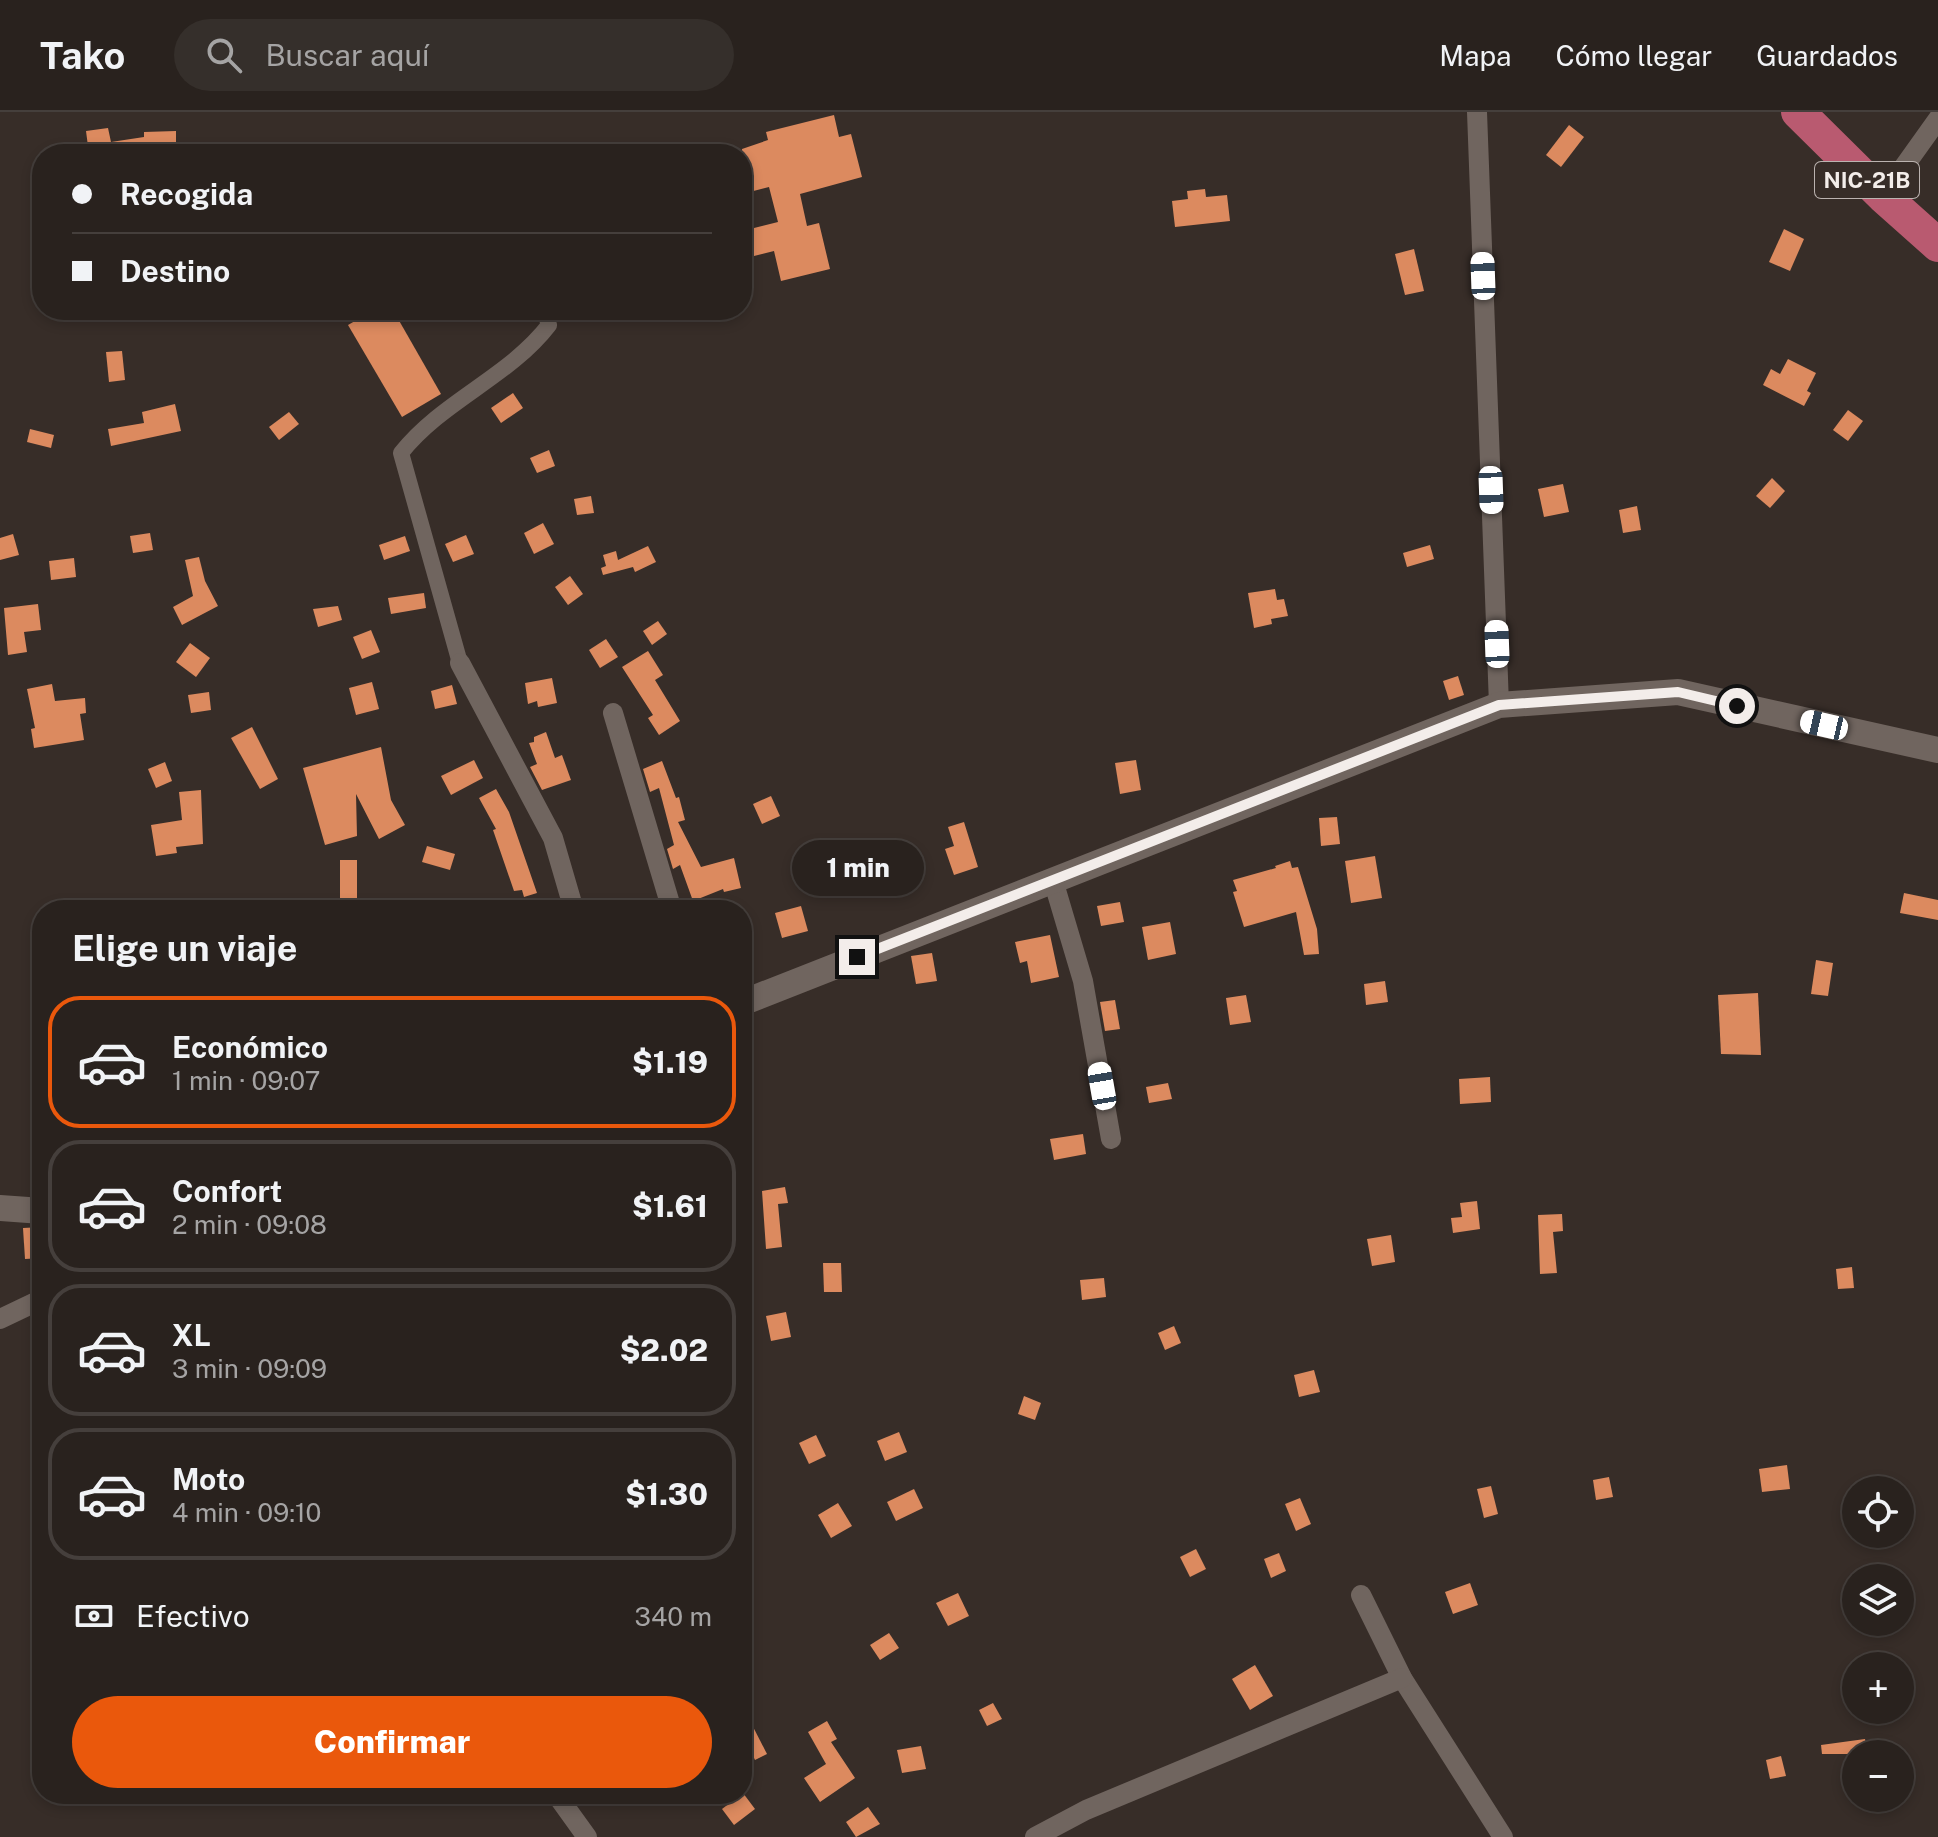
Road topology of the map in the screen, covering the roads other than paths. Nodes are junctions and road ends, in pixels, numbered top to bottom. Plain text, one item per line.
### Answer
1 (1477, 112) edge
2 (1798, 112) edge
3 (1938, 119) edge
4 (1883, 196) junction
5 (1938, 245) edge
6 (547, 320) edge
7 (460, 663) joint
8 (1499, 705) junction
9 (613, 713) dead end
10 (1938, 750) edge
11 (1053, 880) junction
12 (571, 900) edge
13 (669, 900) edge
14 (752, 999) edge
15 (1111, 1139) dead end
16 (0, 1208) edge
17 (32, 1210) edge
18 (32, 1304) edge
19 (0, 1319) edge
20 (1361, 1595) dead end
21 (1402, 1678) junction
22 (563, 1804) edge
23 (587, 1837) edge
24 (1035, 1837) edge
25 (1503, 1837) edge

1 - 8 street
2 - 4 highway, NIC-21B
3 - 4 street
4 - 5 highway, NIC-21B
6 - 7 street
7 - 12 street
8 - 10 street
8 - 11 street
9 - 13 street
11 - 14 street
11 - 15 street
16 - 17 street
18 - 19 street
20 - 21 street
21 - 24 street
21 - 25 street
22 - 23 street

